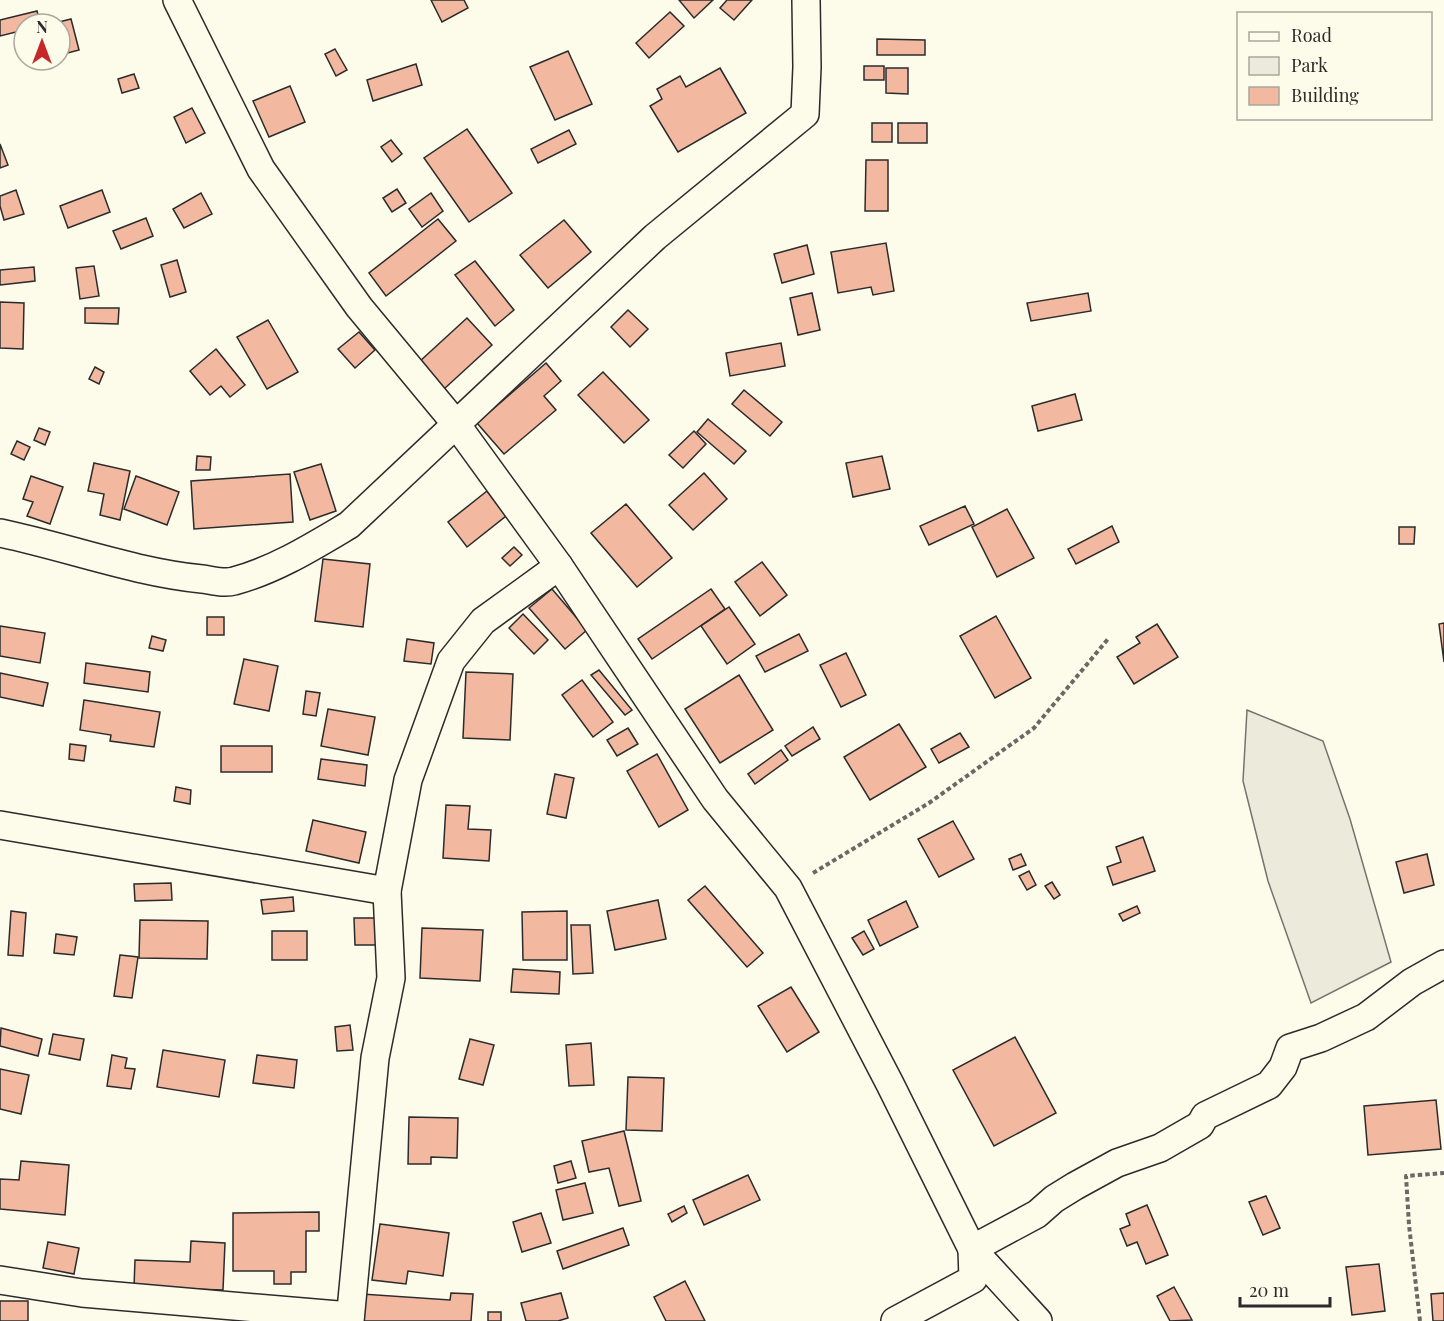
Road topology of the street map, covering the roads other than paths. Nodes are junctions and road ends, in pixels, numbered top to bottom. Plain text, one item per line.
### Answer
1 (177, 0) edge
2 (806, 0) edge
3 (456, 424) junction
4 (0, 533) edge
5 (559, 566) junction
6 (0, 825) edge
7 (387, 891) junction
8 (1444, 964) edge
9 (972, 1249) junction
10 (0, 1280) edge
11 (350, 1318) edge
12 (895, 1321) edge
13 (1038, 1321) edge

1 - 3 street
2 - 3 street
3 - 4 street
3 - 5 street
5 - 7 street
5 - 9 street
6 - 7 street
7 - 11 street
8 - 9 street
9 - 12 street
9 - 13 street
10 - 11 street

